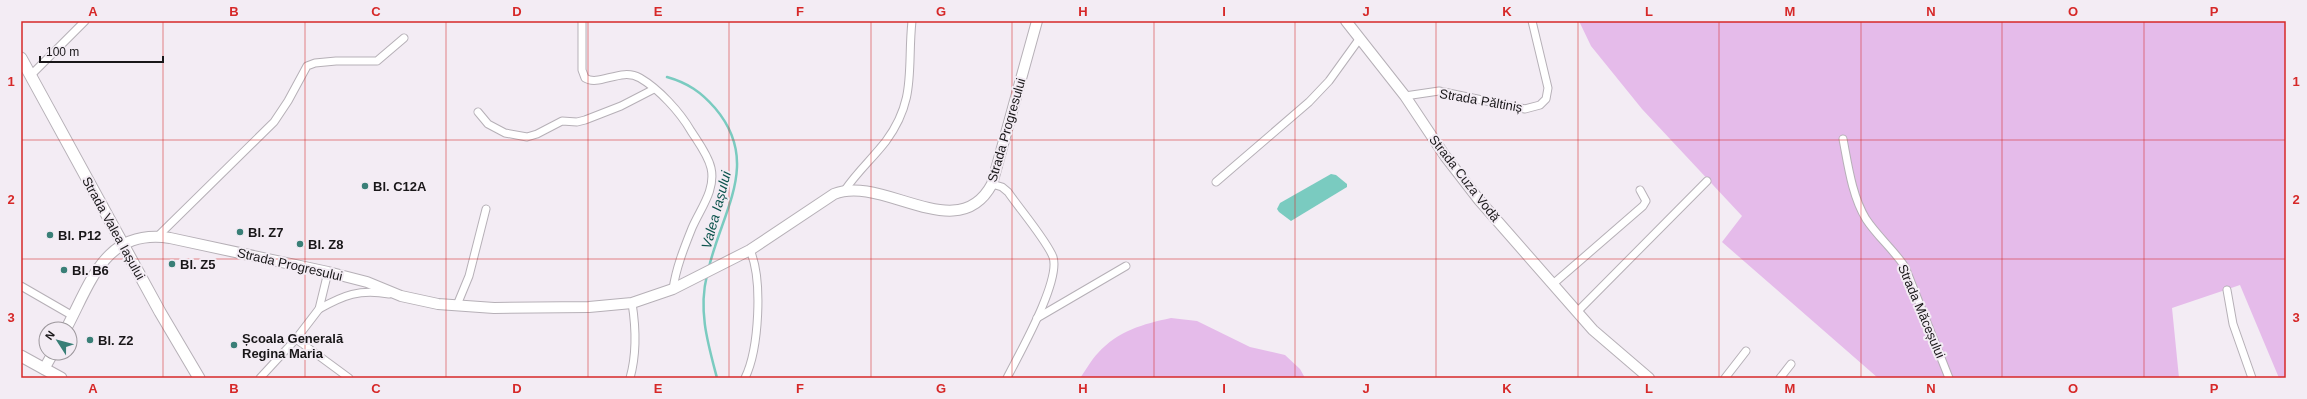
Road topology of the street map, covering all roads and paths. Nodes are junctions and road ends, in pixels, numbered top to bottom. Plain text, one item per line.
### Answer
1 (85, 21) edge
2 (582, 21) edge
3 (912, 21) edge
4 (1037, 21) edge
5 (1346, 21) edge
6 (1532, 21) edge
7 (404, 38) dead end
8 (1360, 38) junction
9 (21, 58) edge
10 (31, 76) junction
11 (654, 89) junction
12 (1405, 96) junction
13 (478, 112) dead end
14 (1843, 139) dead end
15 (1707, 181) dead end
16 (1216, 182) dead end
17 (992, 184) junction
18 (845, 190) junction
19 (1640, 190) dead end
20 (486, 209) dead end
21 (158, 236) junction
22 (122, 244) junction
23 (750, 250) junction
24 (1126, 266) dead end
25 (328, 272) junction
26 (1553, 284) junction
27 (21, 286) edge
28 (674, 289) junction
29 (2227, 290) dead end
30 (401, 296) junction
31 (632, 303) junction
32 (457, 305) junction
33 (319, 309) junction
34 (1577, 312) junction
35 (72, 316) junction
36 (1037, 318) junction
37 (70, 321) edge
38 (296, 339) junction
39 (1746, 351) dead end
40 (21, 356) edge
41 (48, 361) edge
42 (1791, 364) dead end
43 (44, 368) junction
44 (60, 378) edge
45 (199, 378) edge
46 (260, 378) edge
47 (349, 378) edge
48 (630, 378) edge
49 (745, 378) edge
50 (1007, 378) edge
51 (1649, 378) edge
52 (1725, 378) edge
53 (1780, 378) edge
54 (1949, 378) edge
55 (2252, 378) edge

1 - 10 street
2 - 11 street
3 - 18 street
4 - 17 street, Strada Progresului
5 - 8 street, Strada Cuza Vodă
6 - 12 street, Strada Păltiniș
7 - 21 street
8 - 12 street, Strada Cuza Vodă
8 - 16 street
9 - 10 main road, Strada Valea Iașului
10 - 22 main road, Strada Valea Iașului
11 - 13 street
11 - 28 street
12 - 26 street, Strada Cuza Vodă
14 - 54 street, Strada Măceșului
15 - 34 street
17 - 18 street, Strada Progresului
17 - 36 street
18 - 23 street, Strada Progresului
19 - 26 street
20 - 32 street
21 - 22 street, Strada Progresului
21 - 25 street, Strada Progresului
22 - 35 street
22 - 45 main road, Strada Valea Iașului
23 - 28 street, Strada Progresului
23 - 49 street
24 - 36 street
25 - 30 street, Strada Progresului
25 - 33 street
26 - 34 street, Strada Cuza Vodă
27 - 35 street
28 - 31 street, Strada Progresului
29 - 55 street
30 - 32 street, Strada Progresului
30 - 33 street
31 - 32 street, Strada Progresului
31 - 48 street
33 - 38 street
34 - 51 street, Strada Cuza Vodă
35 - 37 street
36 - 50 street
38 - 46 street
38 - 47 street
39 - 52 street
40 - 43 main road
41 - 43 street
42 - 53 street
43 - 44 main road

